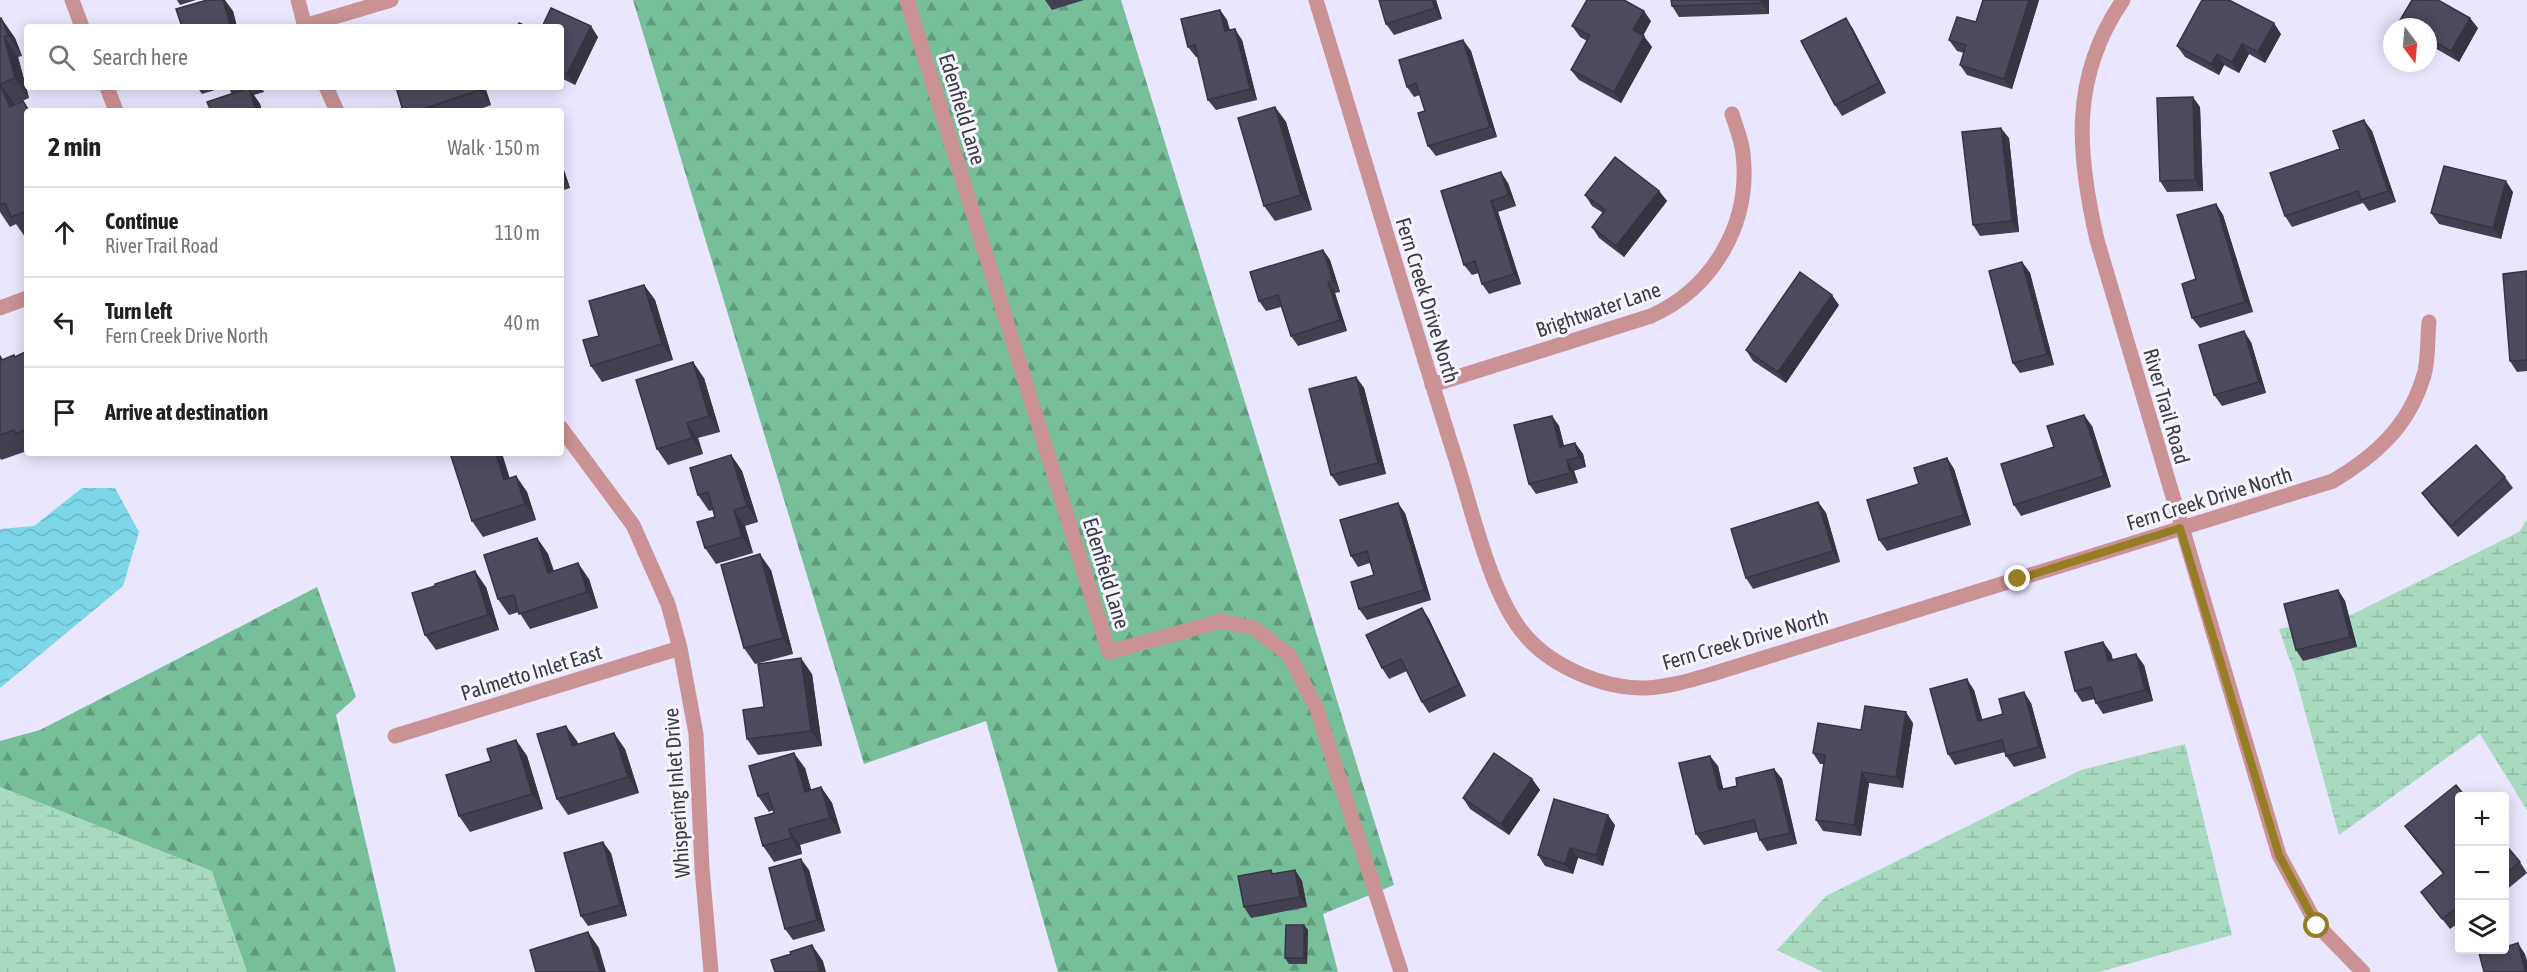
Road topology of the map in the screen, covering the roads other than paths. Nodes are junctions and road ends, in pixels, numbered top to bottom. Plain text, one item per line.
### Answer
1 (72, 0) edge
2 (298, 0) edge
3 (391, 0) edge
4 (907, 0) edge
5 (1316, 0) edge
6 (2123, 0) edge
7 (81, 24) edge
8 (304, 24) edge
9 (312, 24) edge
10 (108, 90) edge
11 (327, 90) edge
12 (115, 108) edge
13 (336, 108) edge
14 (1732, 114) dead end
15 (24, 298) edge
16 (0, 309) edge
17 (2429, 322) dead end
18 (1432, 385) junction
19 (564, 432) edge
20 (2180, 528) junction
21 (680, 648) junction
22 (395, 736) dead end
23 (711, 972) edge
24 (1401, 972) edge
25 (2363, 972) edge

1 - 7 street
2 - 8 street
3 - 9 street
4 - 24 street, Edenfield Lane
5 - 18 street, Fern Creek Drive North
6 - 20 street, River Trail Road
10 - 12 street
11 - 13 street
14 - 18 street, Brightwater Lane
15 - 16 street
17 - 20 street, Fern Creek Drive North
18 - 20 street, Fern Creek Drive North
19 - 21 street, Whispering Inlet Drive
20 - 25 street, River Trail Road
21 - 22 street, Palmetto Inlet East
21 - 23 street, Whispering Inlet Drive

